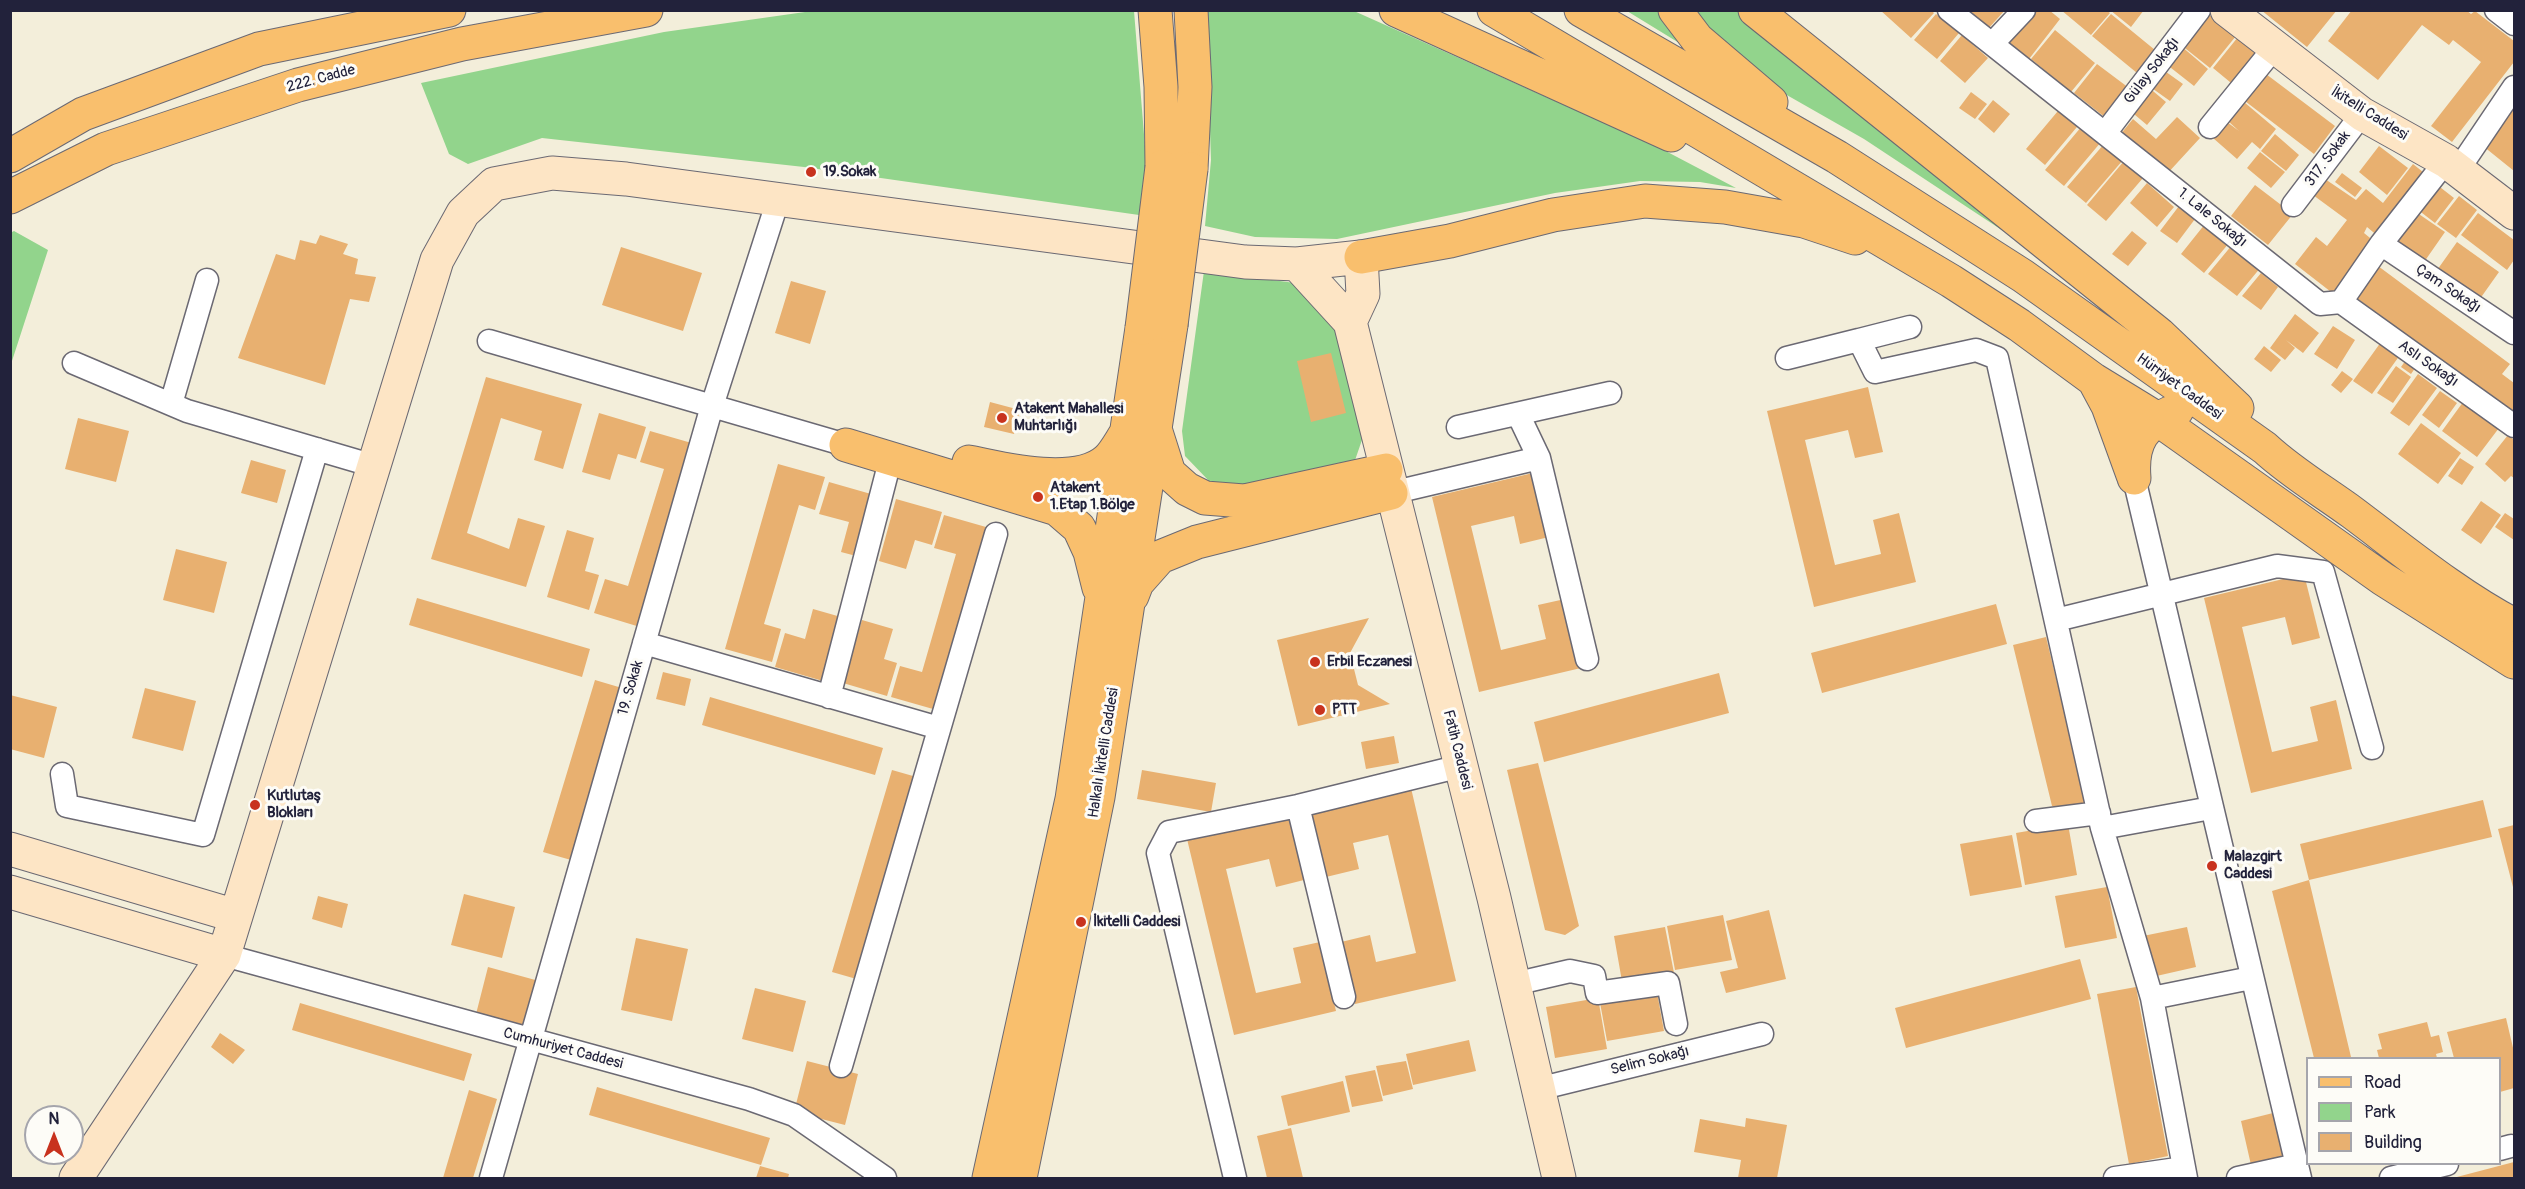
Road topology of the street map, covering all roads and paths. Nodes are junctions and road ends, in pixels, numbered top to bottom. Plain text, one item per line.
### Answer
1 (449, 10) edge
2 (646, 10) edge
3 (1155, 10) edge
4 (1191, 10) edge
5 (1396, 10) edge
6 (1494, 10) edge
7 (1581, 10) edge
8 (1676, 10) edge
9 (1755, 10) edge
10 (1949, 10) edge
11 (2024, 10) edge
12 (2199, 10) edge
13 (2227, 10) edge
14 (2496, 10) edge
15 (2514, 24) edge
16 (1992, 44) junction
17 (2274, 48) junction
18 (2514, 87) edge
19 (2362, 114) junction
20 (2210, 127) dead end
21 (2106, 132) junction
22 (10, 156) edge
23 (1837, 157) junction
24 (2452, 165) junction
25 (1176, 168) junction
26 (10, 197) edge
27 (1815, 198) junction
28 (778, 200) junction
29 (2293, 205) dead end
30 (2514, 213) edge
31 (2381, 244) junction
32 (1911, 256) junction
33 (1361, 257) junction
34 (1297, 264) junction
35 (207, 280) dead end
36 (2341, 302) junction
37 (1350, 322) junction
38 (1910, 327) dead end
39 (2514, 333) edge
40 (1859, 339) junction
41 (489, 341) dead end
42 (1787, 358) dead end
43 (74, 363) dead end
44 (2094, 380) junction
45 (1610, 393) dead end
46 (171, 404) junction
47 (712, 406) junction
48 (1518, 414) junction
49 (2156, 418) junction
50 (2514, 426) edge
51 (1458, 427) dead end
52 (1142, 429) junction
53 (846, 446) junction
54 (317, 449) junction
55 (2202, 450) junction
56 (1539, 458) junction
57 (890, 461) junction
58 (374, 466) junction
59 (2293, 473) junction
60 (2134, 478) junction
61 (1388, 482) junction
62 (2332, 498) junction
63 (996, 534) dead end
64 (2161, 594) junction
65 (1114, 606) junction
66 (2056, 620) junction
67 (2514, 625) edge
68 (644, 643) junction
69 (1587, 659) dead end
70 (2514, 662) edge
71 (829, 697) junction
72 (939, 728) junction
73 (2372, 748) dead end
74 (1461, 766) junction
75 (62, 774) dead end
76 (1298, 806) junction
77 (2211, 808) junction
78 (2101, 820) junction
79 (2036, 821) dead end
80 (10, 849) edge
81 (10, 892) edge
82 (236, 916) junction
83 (224, 955) junction
84 (2251, 978) junction
85 (1514, 984) junction
86 (1344, 997) dead end
87 (2152, 998) junction
88 (1676, 1024) dead end
89 (1762, 1034) dead end
90 (530, 1040) junction
91 (841, 1066) dead end
92 (1538, 1089) junction
93 (1016, 1124) junction
94 (2442, 1165) edge
95 (2299, 1172) edge
96 (2185, 1173) edge
97 (76, 1179) edge
98 (491, 1179) edge
99 (885, 1179) edge
100 (989, 1179) edge
101 (1020, 1179) edge
102 (1235, 1179) edge
103 (1559, 1179) edge
104 (2115, 1179) edge
105 (2238, 1179) edge
106 (2391, 1179) edge

1 - 22 main road
2 - 26 main road, 222. Cadde
3 - 25 main road
4 - 25 main road
5 - 27 main road
6 - 27 main road
7 - 23 main road
8 - 23 main road
9 - 62 main road
10 - 16 street, 1. Lale Sokağı
11 - 16 street
12 - 21 street, Gülay Sokağı
13 - 17 street, İkitelli Caddesi
14 - 15 street
16 - 21 street, 1. Lale Sokağı
17 - 19 street, İkitelli Caddesi
17 - 20 street
18 - 24 street
19 - 24 street, İkitelli Caddesi
19 - 29 street, 317. Sokak
21 - 36 street, 1. Lale Sokağı
23 - 59 main road, Hürriyet Caddesi
24 - 30 street, İkitelli Caddesi
24 - 31 street
25 - 52 main road, Halkalı İkitelli Caddesi, bridge
27 - 32 main road
28 - 34 street
28 - 47 street, 19. Sokak
28 - 58 street
31 - 36 street
31 - 39 street, Çam Sokağı
32 - 33 main road
32 - 44 main road
33 - 34 street
33 - 37 street
34 - 37 street
35 - 46 street
36 - 50 street, Aslı Sokağı
37 - 61 street, Fatih Caddesi
38 - 40 street
40 - 42 street
40 - 66 street
41 - 47 street
43 - 46 street
44 - 49 main road
44 - 60 main road
45 - 48 street
46 - 54 street
47 - 53 street
47 - 68 street, 19. Sokak
48 - 51 street
48 - 56 street
49 - 55 main road
49 - 59 main road
49 - 60 main road
52 - 53 main road
52 - 61 main road
52 - 65 main road, Halkalı İkitelli Caddesi
53 - 57 main road
54 - 58 street
54 - 75 street
55 - 60 main road
55 - 70 main road
56 - 61 street
56 - 69 street
57 - 65 main road
57 - 71 street
58 - 82 street
59 - 62 main road, Hürriyet Caddesi
60 - 64 street
61 - 65 main road
61 - 74 street, Fatih Caddesi
62 - 67 main road, Hürriyet Caddesi
63 - 72 street
64 - 66 street
64 - 73 street
64 - 77 street
65 - 93 main road, Halkalı İkitelli Caddesi
66 - 78 street
68 - 71 street
68 - 90 street, 19. Sokak
71 - 72 street
72 - 91 street
74 - 76 street
74 - 85 street, Fatih Caddesi
76 - 86 street
76 - 102 street
77 - 78 street
77 - 84 street
78 - 79 street
78 - 87 street
80 - 82 street
81 - 83 street
82 - 83 street
83 - 90 street, Cumhuriyet Caddesi
83 - 97 street
84 - 87 street
84 - 95 street
85 - 88 street
85 - 92 street, Fatih Caddesi
87 - 96 street
89 - 92 street, Selim Sokağı
90 - 98 street, 19. Sokak
90 - 99 street, Cumhuriyet Caddesi
92 - 103 street, Fatih Caddesi
93 - 100 main road, Halkalı İkitelli Caddesi
93 - 101 main road, Halkalı İkitelli Caddesi
94 - 106 street
95 - 105 street
96 - 104 street

